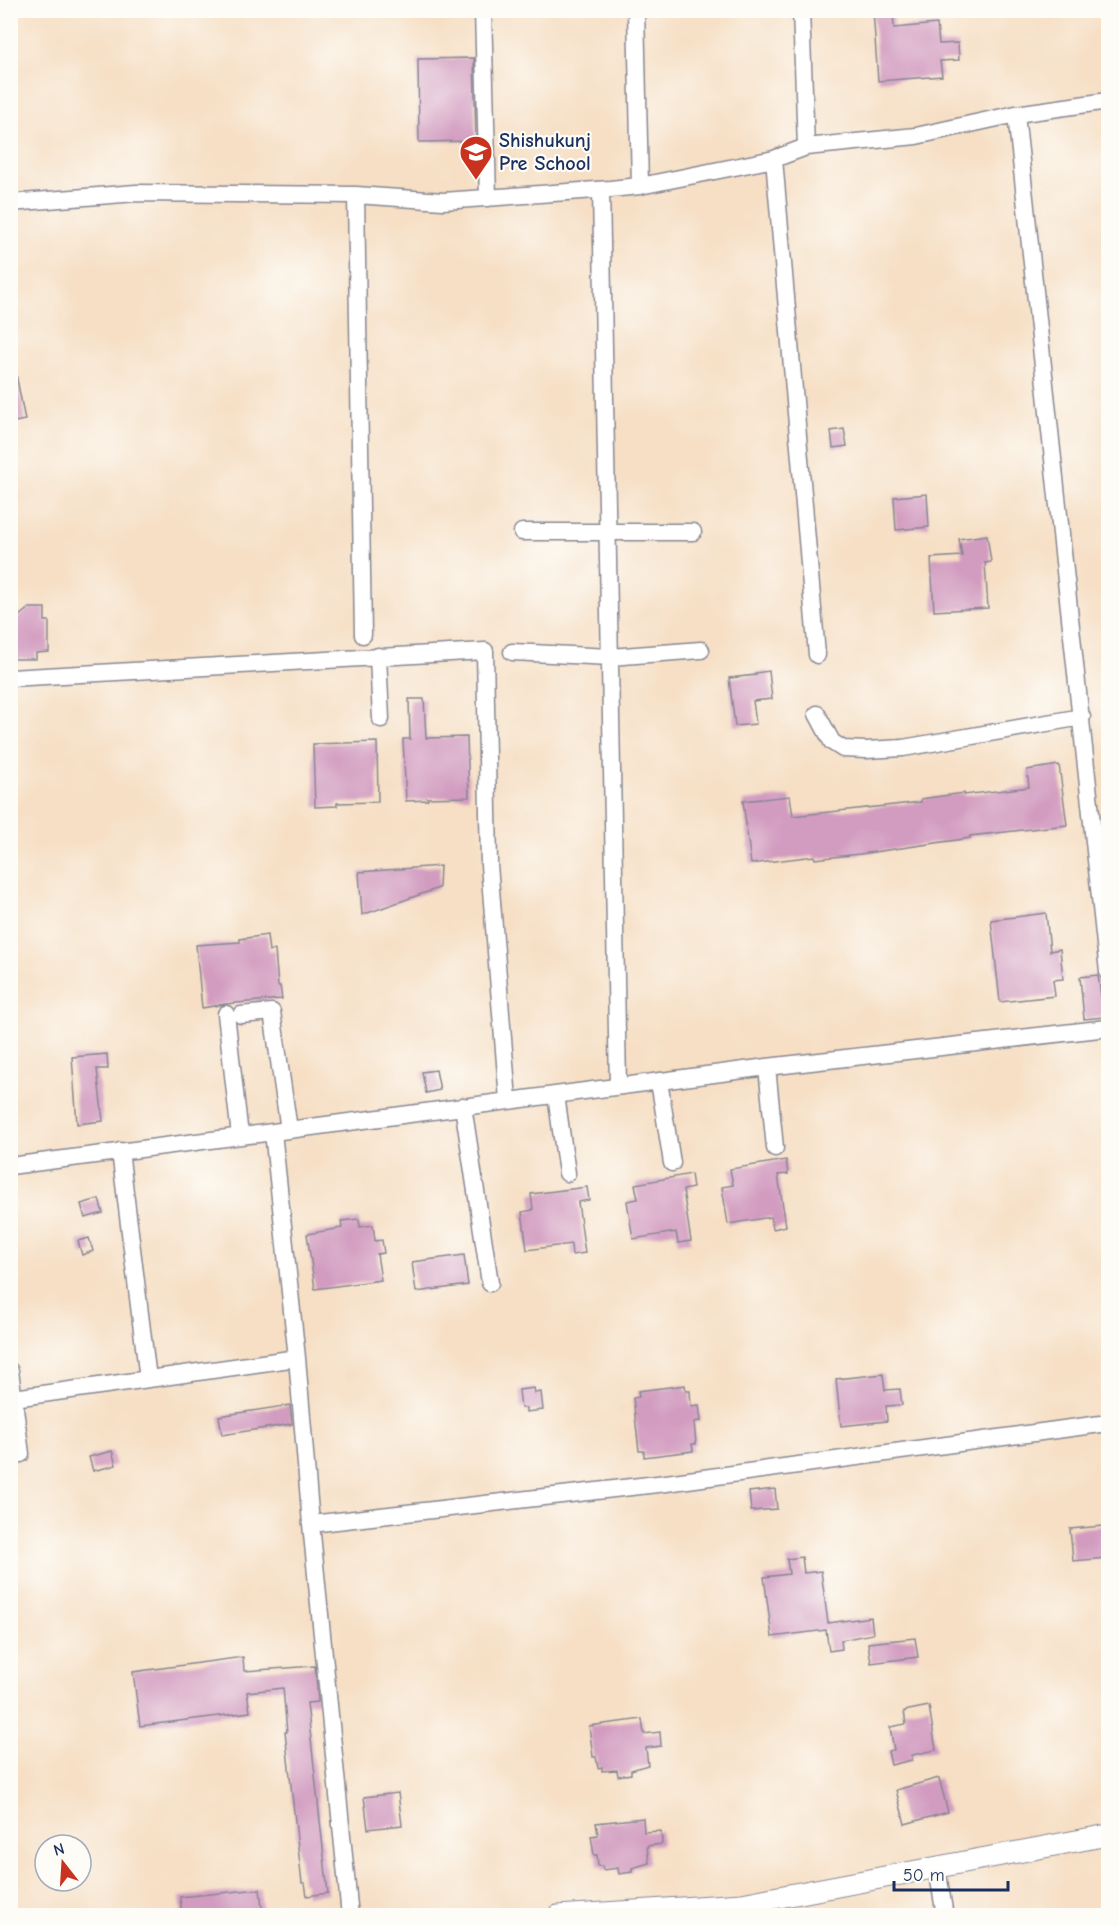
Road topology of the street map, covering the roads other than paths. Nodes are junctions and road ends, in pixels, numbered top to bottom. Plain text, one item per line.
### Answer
1 (483, 10) edge
2 (636, 10) edge
3 (801, 10) edge
4 (1108, 101) edge
5 (1016, 114) junction
6 (806, 147) junction
7 (774, 159) junction
8 (640, 186) junction
9 (601, 190) junction
10 (356, 195) junction
11 (488, 198) junction
12 (10, 203) edge
13 (607, 531) junction
14 (522, 532) dead end
15 (693, 532) dead end
16 (363, 635) dead end
17 (700, 650) dead end
18 (512, 652) dead end
19 (817, 655) dead end
20 (378, 656) junction
21 (609, 657) junction
22 (10, 678) edge
23 (817, 714) dead end
24 (1082, 717) junction
25 (381, 719) dead end
26 (1108, 972) edge
27 (1108, 1028) edge
28 (767, 1067) junction
29 (659, 1081) junction
30 (618, 1086) junction
31 (556, 1095) junction
32 (508, 1100) junction
33 (463, 1106) junction
34 (281, 1131) junction
35 (240, 1136) junction
36 (775, 1148) dead end
37 (120, 1151) junction
38 (672, 1163) dead end
39 (10, 1166) edge
40 (567, 1173) dead end
41 (490, 1283) dead end
42 (297, 1358) junction
43 (10, 1371) edge
44 (147, 1379) junction
45 (14, 1398) junction
46 (1108, 1423) edge
47 (21, 1454) dead end
48 (311, 1524) junction
49 (1108, 1835) edge
50 (938, 1868) junction
51 (738, 1910) edge
52 (350, 1916) edge
53 (558, 1916) edge
54 (945, 1916) edge

1 - 11 street
2 - 8 street
3 - 6 street
4 - 5 street
5 - 6 street
5 - 24 street
6 - 7 street
7 - 8 street
7 - 19 street
8 - 9 street
9 - 11 street
9 - 13 street
10 - 11 street
10 - 12 street
10 - 16 street
13 - 14 street
13 - 15 street
13 - 21 street
17 - 21 street
18 - 21 street
20 - 22 street
20 - 25 street
20 - 32 street
21 - 30 street
23 - 24 street
24 - 26 street
27 - 28 street
28 - 29 street
28 - 36 street
29 - 30 street
29 - 38 street
30 - 31 street
31 - 32 street
31 - 40 street
32 - 33 street
33 - 34 street
33 - 41 street
34 - 35 street
34 - 35 street
34 - 42 street
35 - 37 street
37 - 39 street
37 - 44 street
42 - 44 street
42 - 48 street
43 - 45 street
44 - 45 street
45 - 47 street
46 - 48 street
48 - 52 street
49 - 50 street
50 - 51 street
50 - 54 street
51 - 53 street

